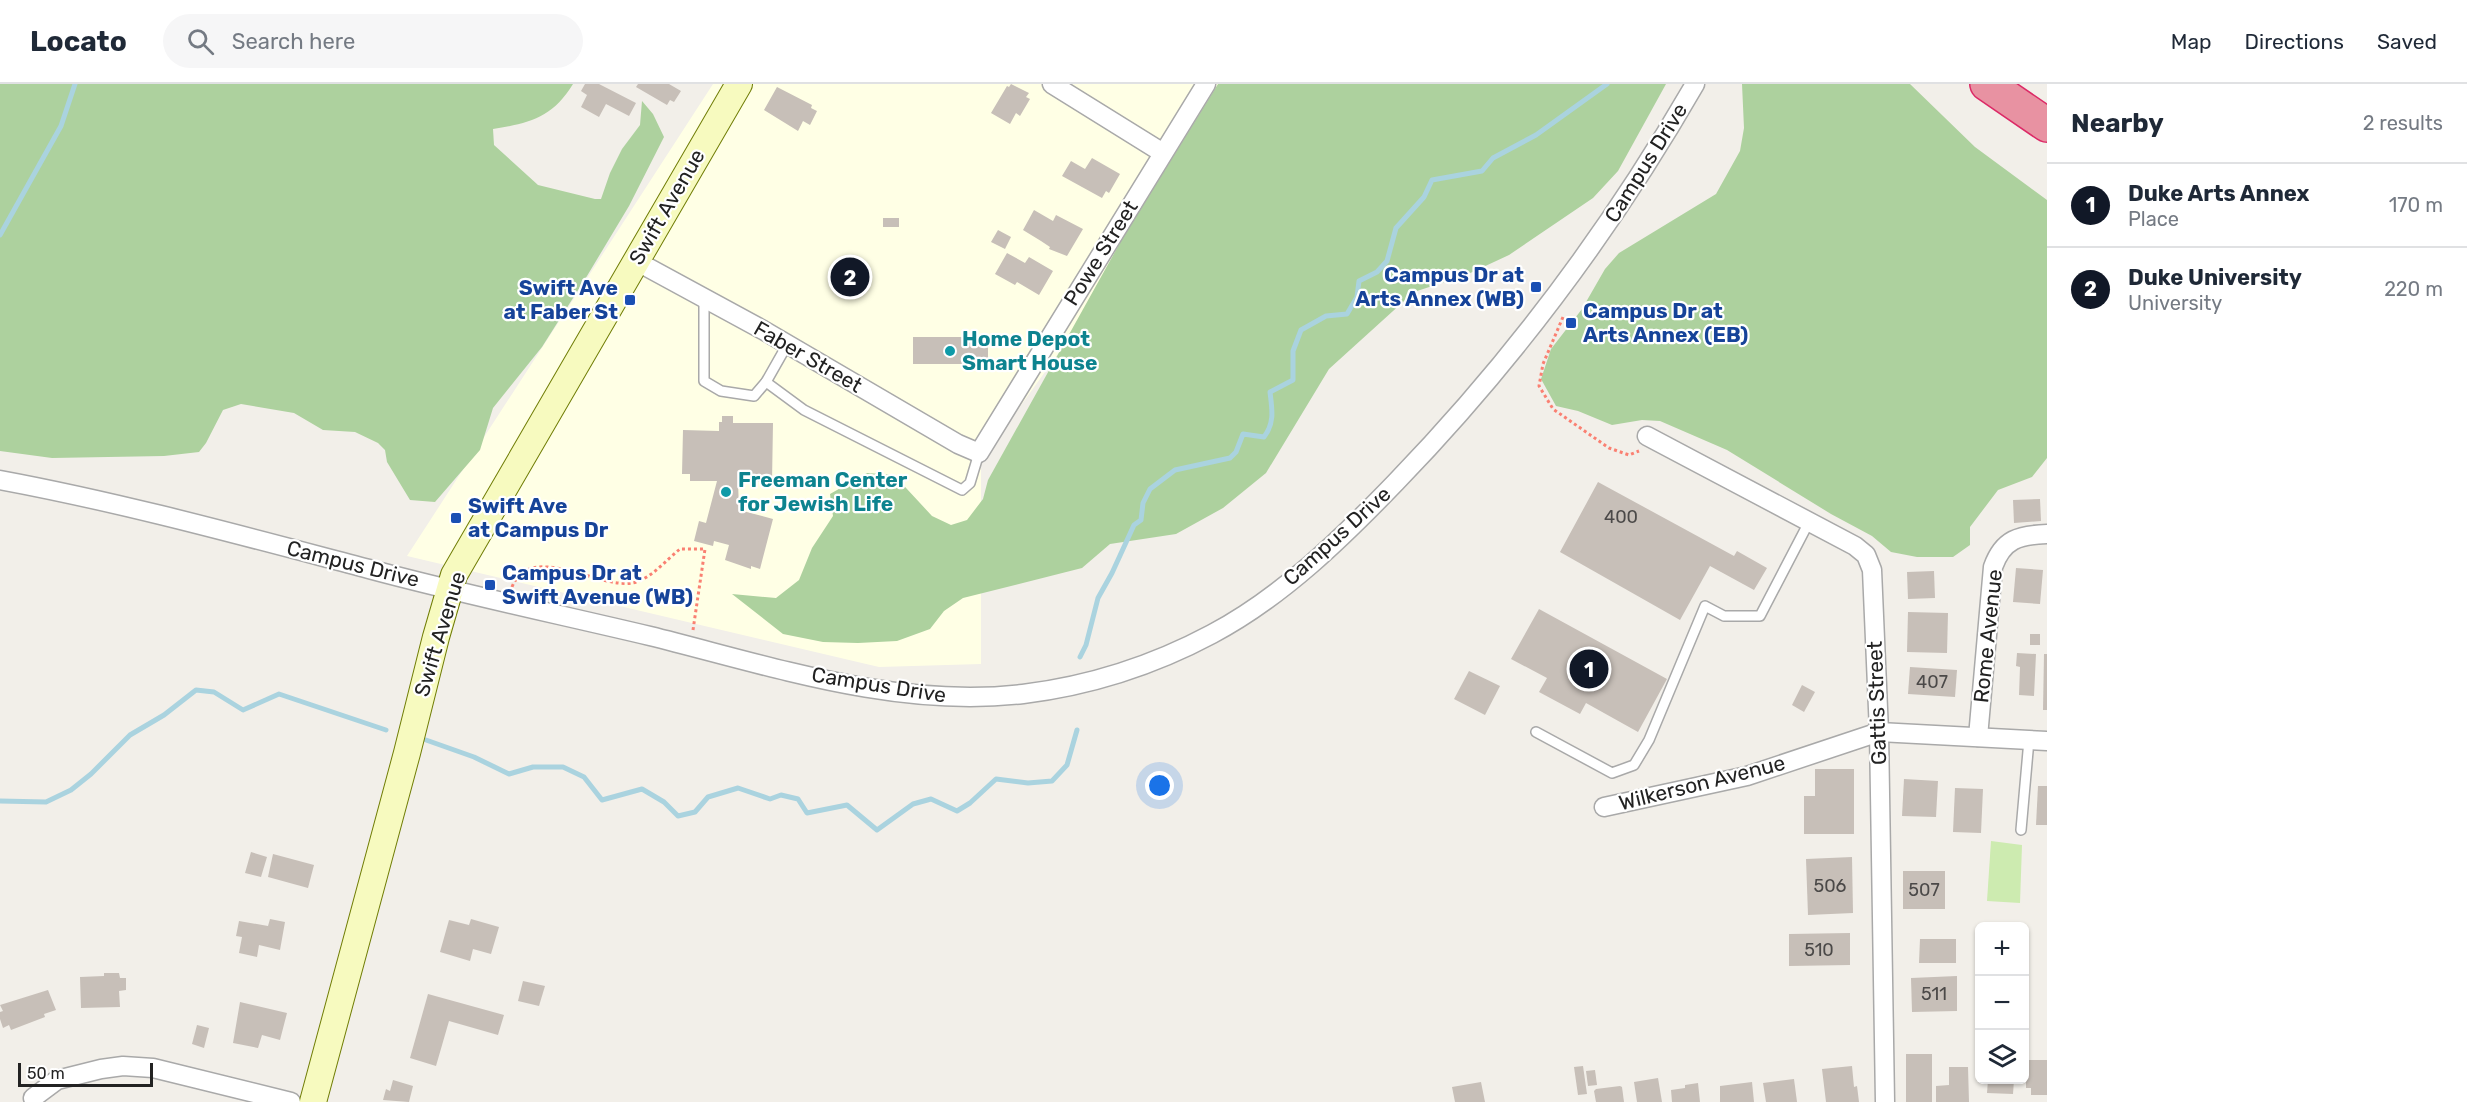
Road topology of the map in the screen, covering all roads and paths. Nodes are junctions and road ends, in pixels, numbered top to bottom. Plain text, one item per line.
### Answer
1 (739, 84) edge
2 (1052, 84) edge
3 (1206, 84) edge
4 (1695, 84) edge
5 (1987, 84) edge
6 (2047, 125) edge
7 (1163, 153) junction
8 (636, 261) junction
9 (704, 298) junction
10 (1565, 309) dead end
11 (787, 345) junction
12 (766, 382) junction
13 (1647, 436) joint
14 (979, 453) junction
15 (0, 480) edge
16 (1809, 522) junction
17 (2047, 534) edge
18 (449, 588) junction
19 (512, 589) dead end
20 (693, 633) dead end
21 (1536, 732) dead end
22 (1879, 732) junction
23 (1978, 737) junction
24 (2038, 740) edge
25 (1604, 807) dead end
26 (2021, 830) dead end
27 (33, 1098) dead end
28 (291, 1102) edge
29 (313, 1102) edge
30 (1885, 1102) edge

1 - 8 street, Swift Avenue
2 - 7 street
3 - 7 street, Powe Street
4 - 18 street, Campus Drive
5 - 6 highway
7 - 14 street, Powe Street
8 - 9 street, Faber Street
8 - 18 street, Swift Avenue
9 - 11 street, Faber Street
9 - 12 lane
10 - 13 path
11 - 12 lane
11 - 14 street, Faber Street
12 - 14 lane
13 - 16 street, Gattis Street
15 - 18 street, Campus Drive
16 - 21 lane
16 - 22 street, Gattis Street
17 - 23 street, Rome Avenue
18 - 29 street, Swift Avenue
19 - 20 path
22 - 23 street, Wilkerson Avenue
22 - 25 street, Wilkerson Avenue
22 - 30 street, Gattis Street
23 - 24 street, Wilkerson Avenue
24 - 26 lane
27 - 28 street

